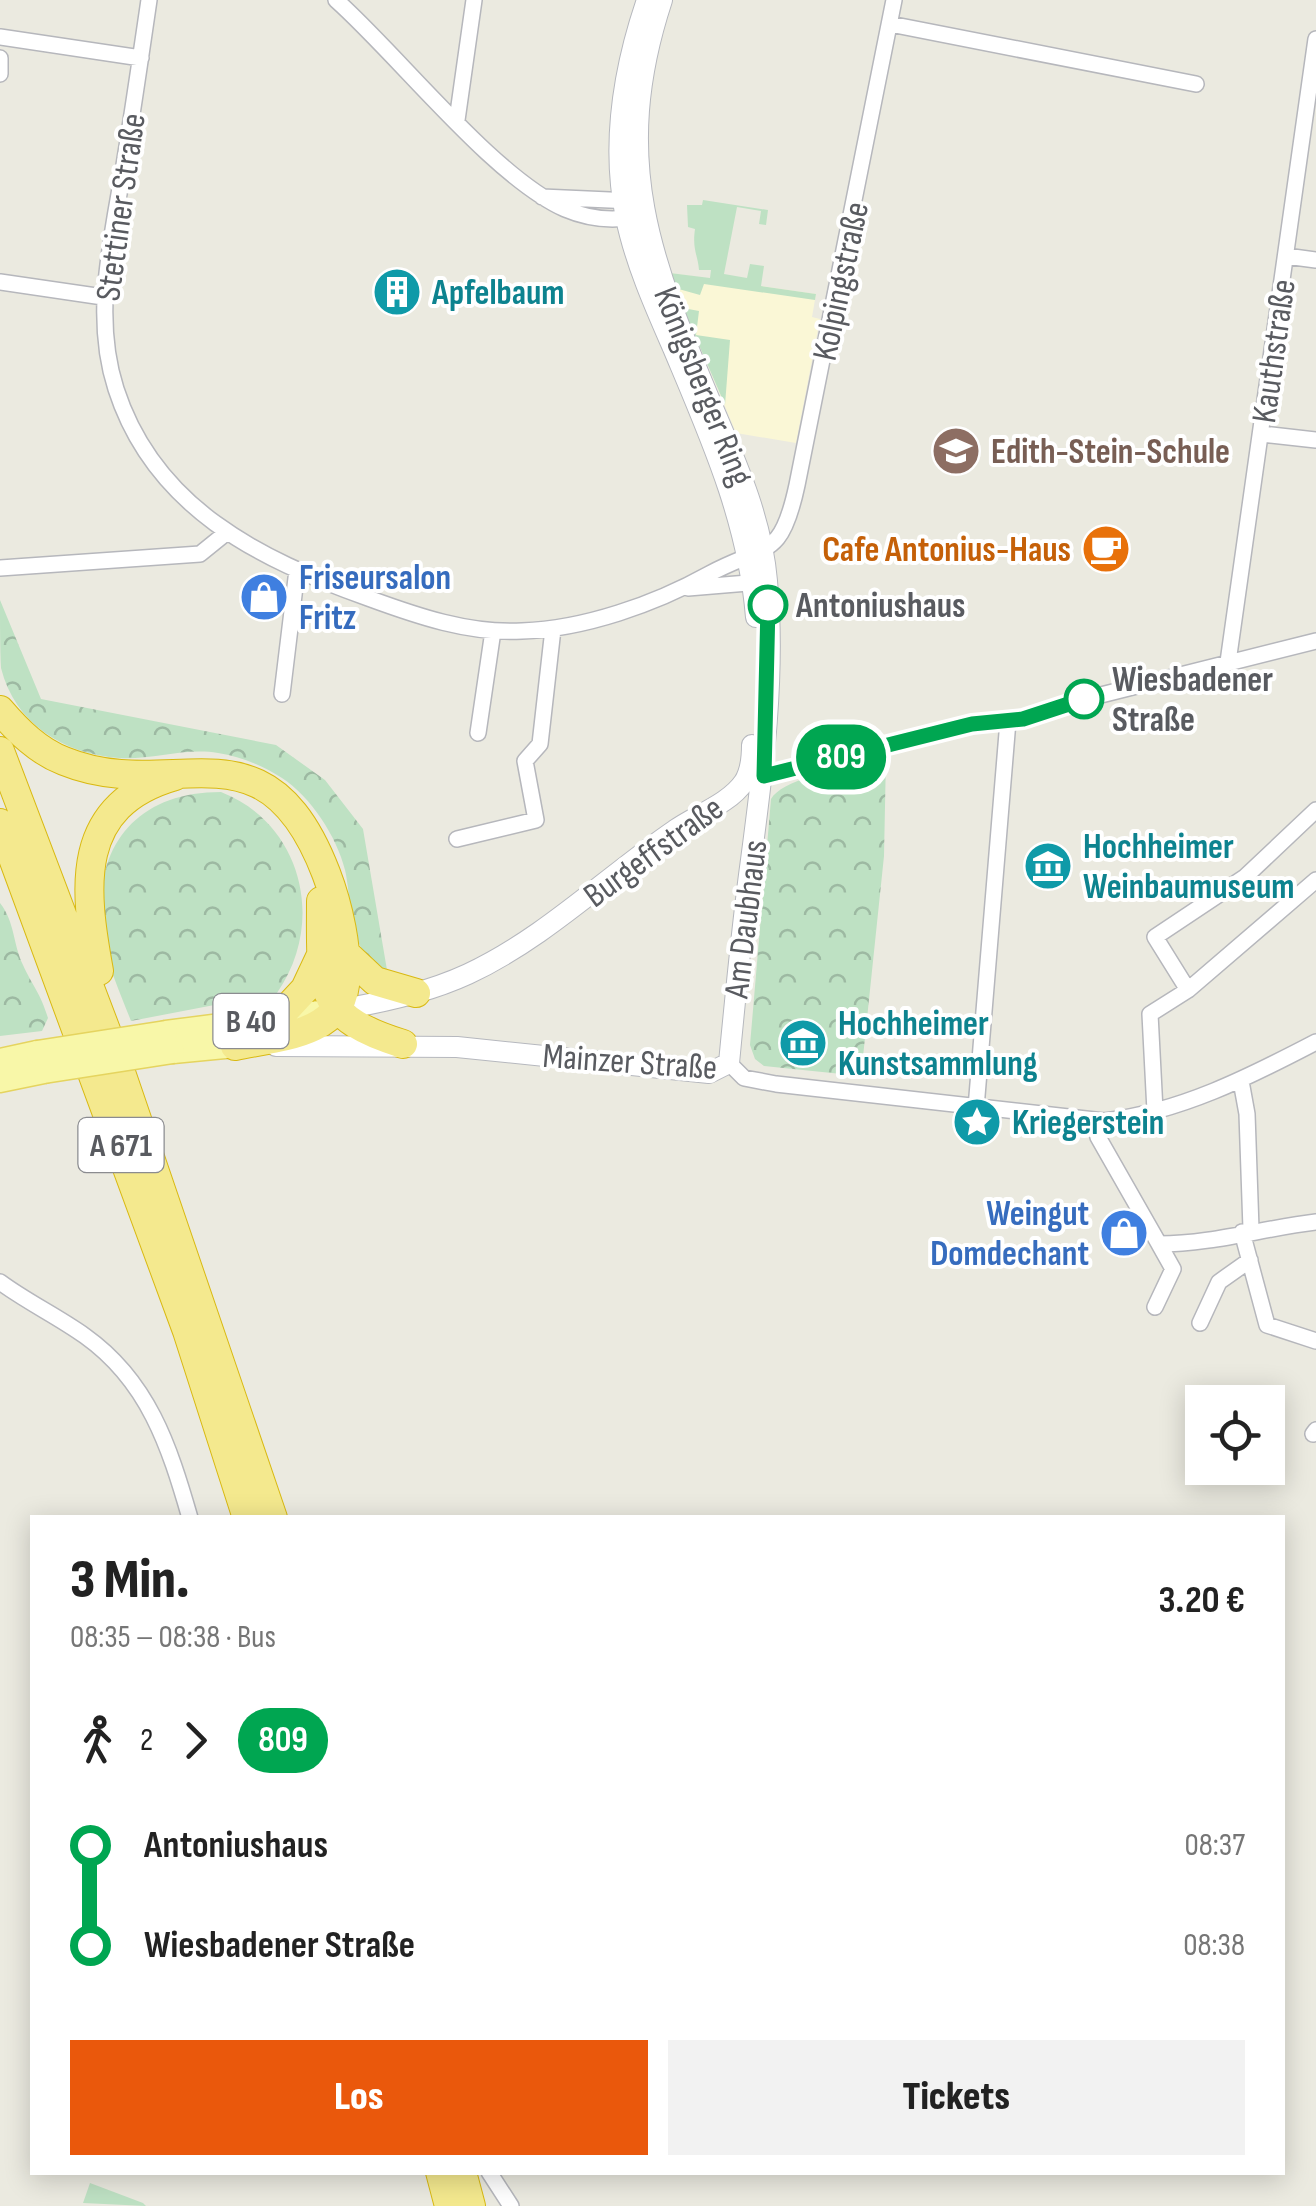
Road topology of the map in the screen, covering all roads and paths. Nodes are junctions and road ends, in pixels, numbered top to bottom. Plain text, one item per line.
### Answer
1 (149, 0) edge
2 (336, 0) edge
3 (474, 0) edge
4 (647, 0) edge
5 (662, 0) edge
6 (894, 0) edge
7 (890, 24) junction
8 (0, 37) edge
9 (1316, 39) edge
10 (0, 58) edge
11 (141, 58) junction
12 (0, 74) edge
13 (1196, 84) dead end
14 (457, 120) junction
15 (542, 197) junction
16 (624, 197) junction
17 (634, 217) junction
18 (1286, 256) junction
19 (1316, 260) edge
20 (0, 282) edge
21 (103, 297) junction
22 (1262, 434) junction
23 (1316, 440) edge
24 (226, 533) junction
25 (756, 555) junction
26 (0, 568) edge
27 (296, 570) junction
28 (760, 582) junction
29 (684, 588) junction
30 (553, 629) junction
31 (493, 631) junction
32 (1316, 640) edge
33 (1228, 662) junction
34 (282, 694) dead end
35 (0, 710) edge
36 (1008, 721) junction
37 (478, 733) dead end
38 (0, 751) edge
39 (758, 771) junction
40 (198, 772) junction
41 (714, 806) junction
42 (1316, 810) edge
43 (0, 822) edge
44 (754, 838) junction
45 (458, 839) dead end
46 (0, 876) edge
47 (1316, 880) edge
48 (332, 954) junction
49 (52, 961) junction
50 (1188, 990) junction
51 (416, 993) junction
52 (336, 1010) junction
53 (279, 1017) junction
54 (169, 1042) junction
55 (1316, 1042) edge
56 (403, 1044) junction
57 (112, 1046) junction
58 (236, 1046) junction
59 (0, 1060) edge
60 (41, 1062) junction
61 (729, 1063) junction
62 (0, 1081) edge
63 (1241, 1082) junction
64 (976, 1108) junction
65 (1156, 1110) junction
66 (1094, 1121) junction
67 (1316, 1222) edge
68 (1246, 1230) junction
69 (1159, 1244) junction
70 (1250, 1260) junction
71 (0, 1282) edge
72 (1155, 1307) dead end
73 (1200, 1323) dead end
74 (1316, 1341) edge
75 (189, 1515) edge
76 (246, 1515) edge
77 (272, 1515) edge
78 (441, 2175) edge
79 (463, 2175) edge
80 (491, 2175) edge
81 (449, 2206) edge
82 (471, 2206) edge
83 (511, 2206) edge

1 - 11 street, Stettiner Straße
2 - 14 street
3 - 14 street
4 - 16 main road, Königsberger Ring
5 - 17 main road, Königsberger Ring
6 - 7 street, Kolpingstraße
7 - 13 street
7 - 25 street, Kolpingstraße
8 - 11 street
9 - 18 street, Kauthstraße
10 - 12 street
11 - 21 street, Stettiner Straße
14 - 15 street
15 - 16 street
15 - 17 street
16 - 17 main road, Königsberger Ring
17 - 25 main road, Königsberger Ring
18 - 19 street
18 - 22 street, Kauthstraße
20 - 21 street
21 - 24 street, Stettiner Straße
22 - 23 street
22 - 33 street, Kauthstraße
24 - 26 street
24 - 27 street, Stettiner Straße
25 - 28 main road, Königsberger Ring
25 - 29 street, Stettiner Straße
27 - 31 street, Stettiner Straße
27 - 34 street
28 - 29 street, Stettiner Straße
28 - 39 main road, Königsberger Ring
29 - 30 street, Stettiner Straße
30 - 31 street, Stettiner Straße
30 - 45 street
31 - 37 street
32 - 33 street
33 - 36 street
35 - 40 highway
36 - 39 street
36 - 64 street
38 - 57 highway, A 671
39 - 41 main road, Burgeffstraße
39 - 44 main road, Am Daubhaus
40 - 48 highway
40 - 57 highway
41 - 44 main road
41 - 51 main road, Burgeffstraße
42 - 50 street
43 - 49 highway, A 671
44 - 61 main road, Am Daubhaus
46 - 49 highway
47 - 50 street
48 - 51 highway
48 - 52 highway
48 - 53 highway
49 - 76 highway, A 671
50 - 65 street
51 - 52 main road, Burgeffstraße
52 - 53 main road, B 40
52 - 56 highway
52 - 58 highway
53 - 54 main road, B 40
54 - 58 main road, B 40
54 - 60 main road, B 40, bridge
55 - 63 street, Mainzer Straße
56 - 58 main road, Mainzer Straße
56 - 61 main road, Mainzer Straße
57 - 77 highway, A 671
59 - 60 main road, B 40
60 - 62 main road, B 40
61 - 64 street, Mainzer Straße
63 - 65 street, Mainzer Straße
63 - 68 street
64 - 66 street, Mainzer Straße
65 - 66 street, Mainzer Straße
66 - 69 street
67 - 68 street
68 - 69 street
68 - 70 street
69 - 72 street
70 - 73 street
70 - 74 street
71 - 75 street
78 - 81 highway
79 - 82 highway
80 - 83 street

